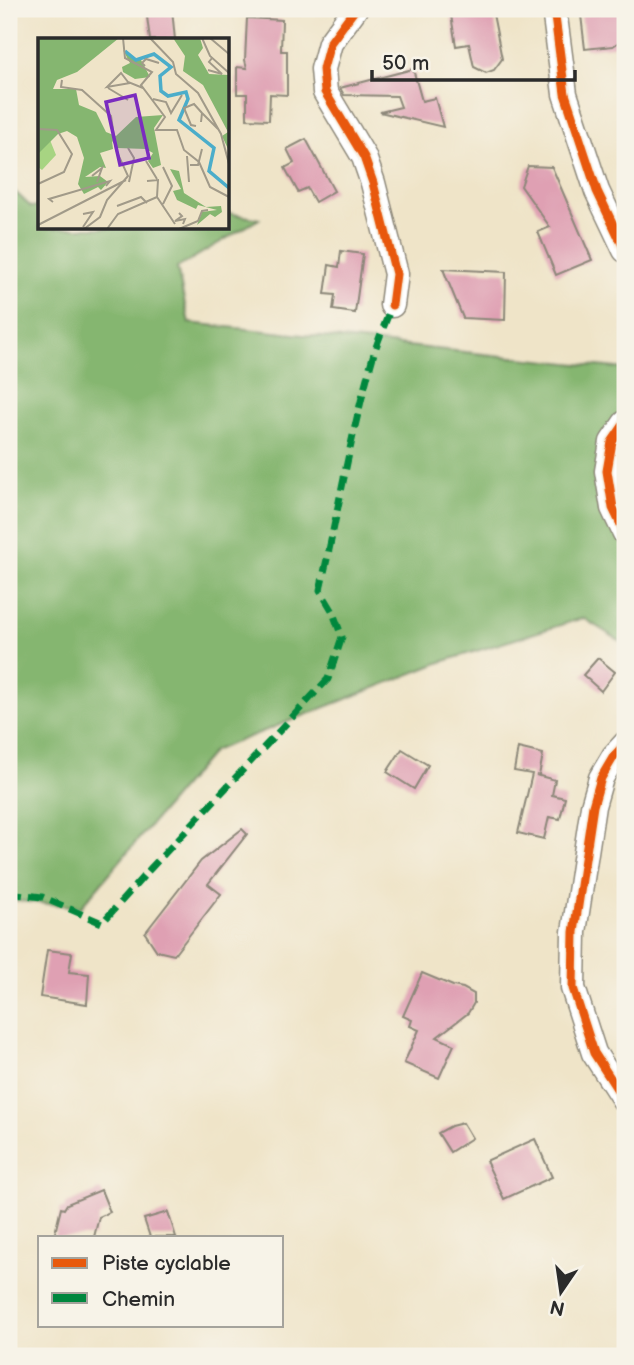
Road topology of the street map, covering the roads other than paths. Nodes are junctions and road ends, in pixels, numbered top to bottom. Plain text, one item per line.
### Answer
1 (355, 9) edge
2 (554, 9) edge
3 (625, 250) edge
4 (392, 305) dead end
5 (625, 423) edge
6 (625, 533) edge
7 (625, 744) edge
8 (625, 1101) edge

1 - 4 street
2 - 3 street
5 - 6 street
7 - 8 street

